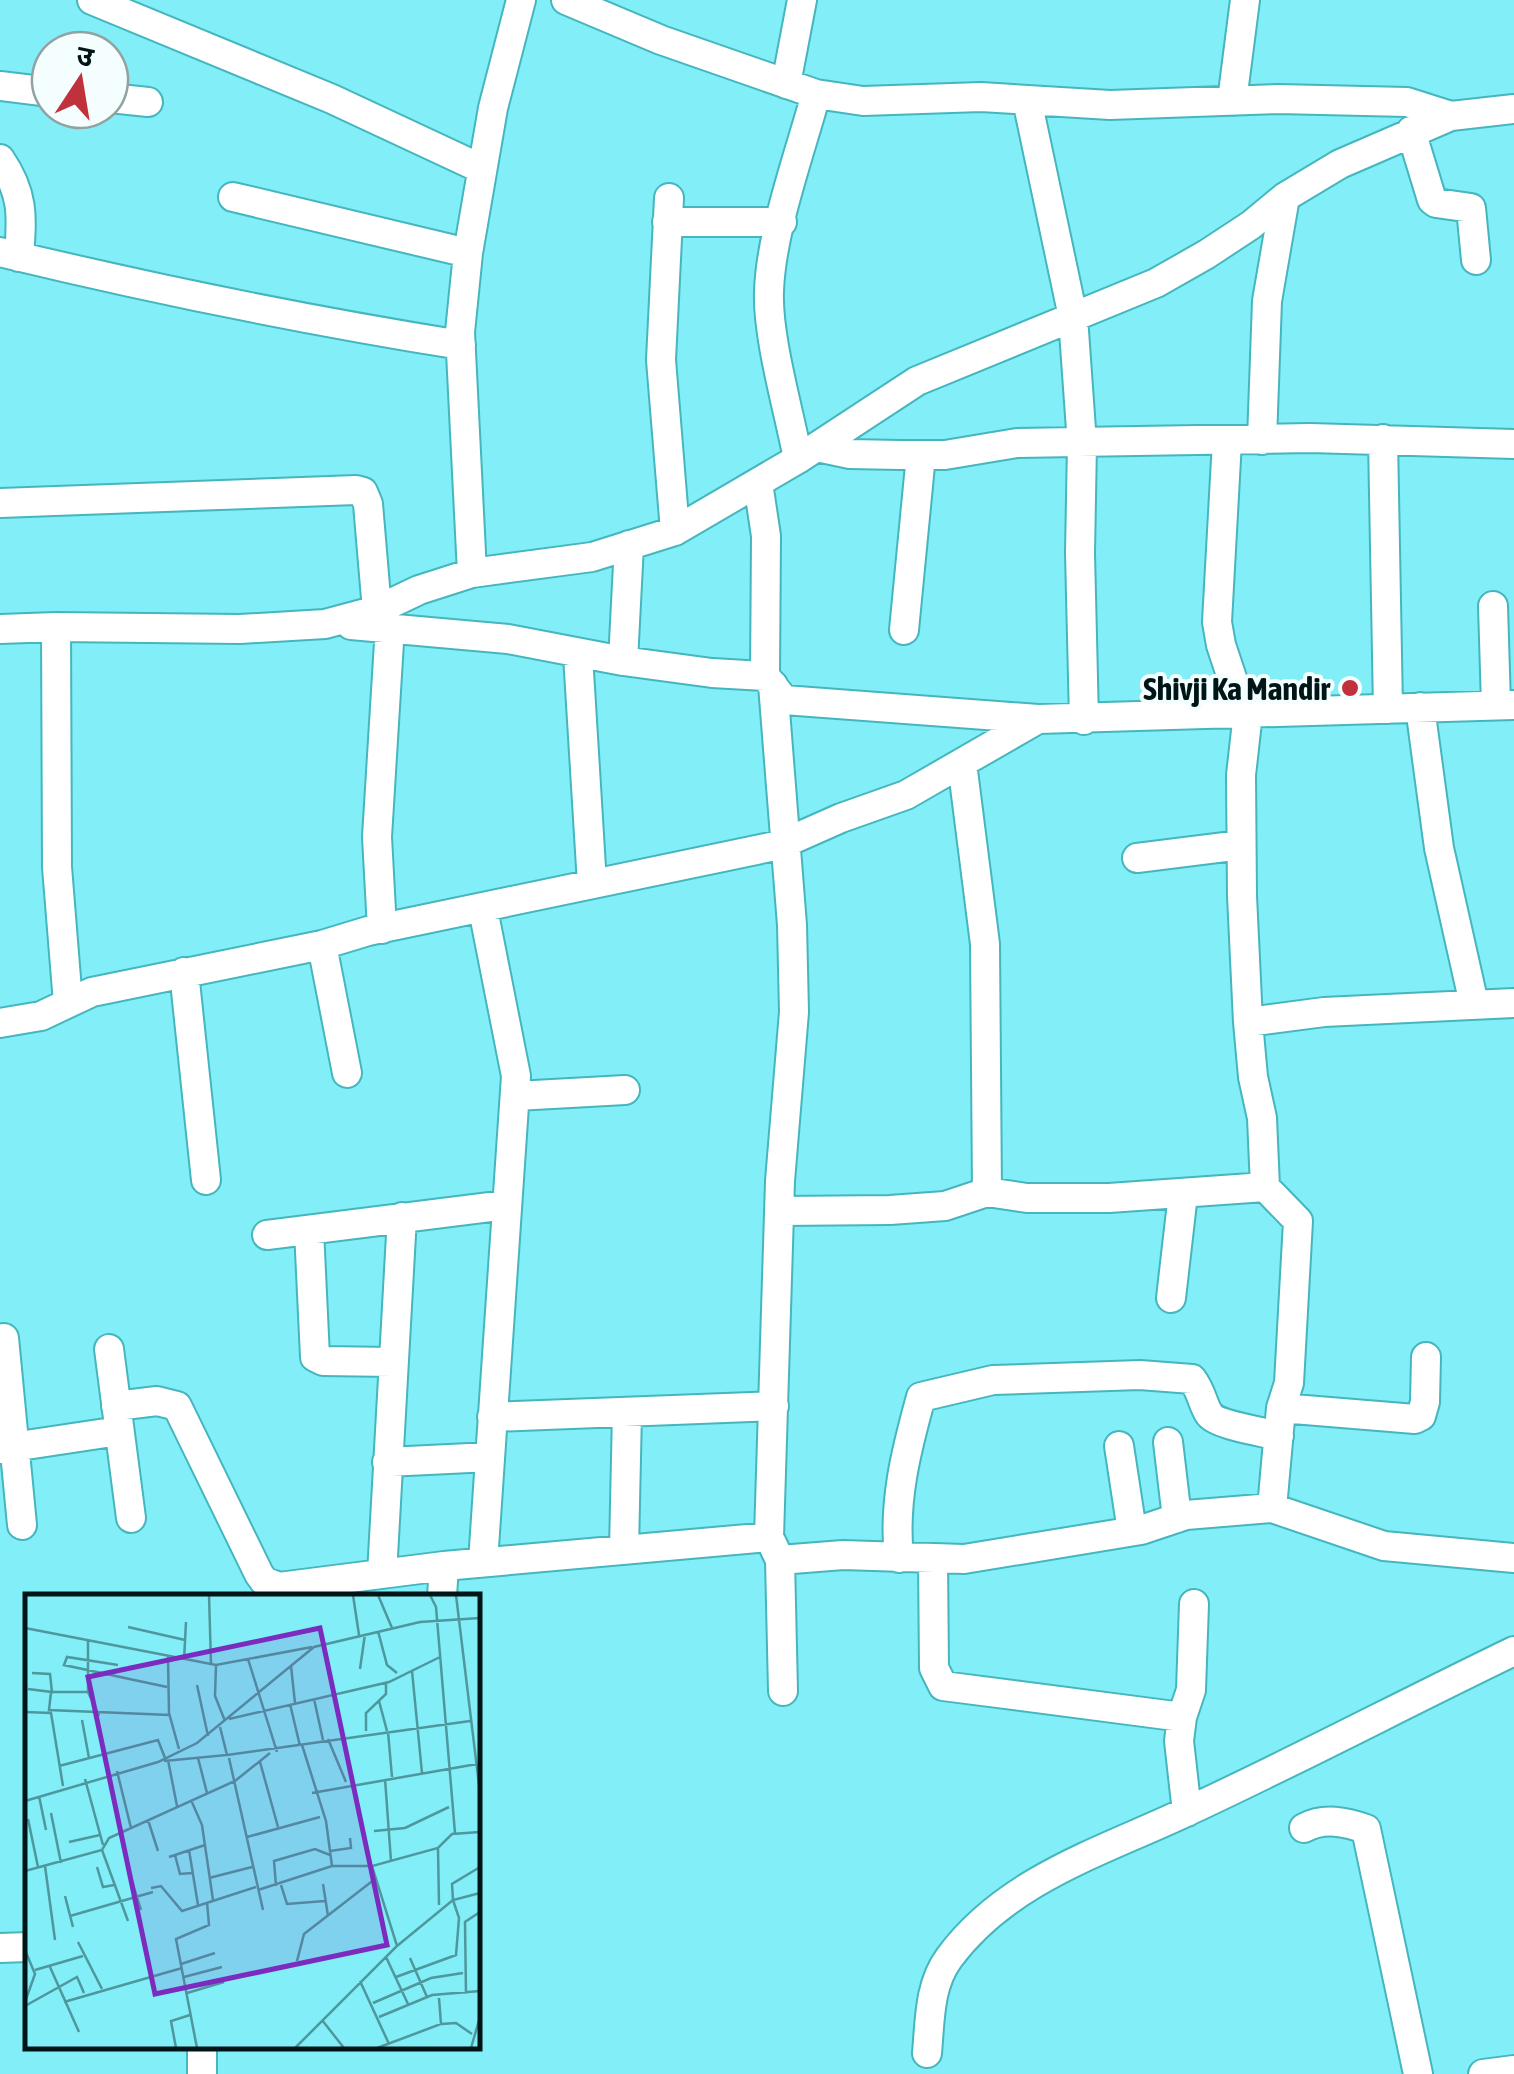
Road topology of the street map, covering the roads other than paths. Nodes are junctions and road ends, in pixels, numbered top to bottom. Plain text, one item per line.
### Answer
1 (92, 0) edge
2 (522, 0) edge
3 (566, 0) edge
4 (802, 0) edge
5 (1244, 0) edge
6 (154, 12) edge
7 (628, 12) edge
8 (786, 84) junction
9 (0, 86) edge
10 (30, 90) edge
11 (816, 94) junction
12 (130, 100) edge
13 (1027, 100) junction
14 (1232, 101) junction
15 (148, 102) dead end
16 (1514, 109) edge
17 (1451, 116) junction
18 (1411, 132) junction
19 (0, 159) edge
20 (482, 169) junction
21 (233, 197) dead end
22 (1284, 197) junction
23 (782, 222) junction
24 (468, 253) junction
25 (9, 255) edge
26 (1476, 260) dead end
27 (1073, 317) junction
28 (461, 345) junction
29 (1382, 439) junction
30 (1262, 440) junction
31 (1227, 441) junction
32 (1082, 444) junction
33 (1514, 444) edge
34 (807, 453) junction
35 (921, 455) junction
36 (758, 483) junction
37 (0, 503) edge
38 (675, 532) junction
39 (629, 545) junction
40 (472, 573) junction
41 (1492, 606) dead end
42 (384, 618) junction
43 (56, 626) junction
44 (0, 629) edge
45 (904, 630) dead end
46 (578, 655) junction
47 (623, 662) junction
48 (769, 681) junction
49 (1505, 705) edge
50 (1420, 707) junction
51 (1388, 709) junction
52 (1240, 713) junction
53 (1038, 719) junction
54 (1084, 720) junction
55 (962, 763) junction
56 (786, 842) junction
57 (1241, 845) junction
58 (1137, 858) dead end
59 (592, 884) junction
60 (482, 909) junction
61 (382, 928) junction
62 (322, 945) junction
63 (184, 972) junction
64 (1514, 1002) edge
65 (68, 1003) junction
66 (1474, 1004) junction
67 (1248, 1022) junction
68 (0, 1023) edge
69 (347, 1073) dead end
70 (625, 1090) dead end
71 (516, 1096) junction
72 (206, 1180) dead end
73 (1265, 1187) junction
74 (987, 1192) junction
75 (1183, 1194) junction
76 (506, 1204) junction
77 (780, 1211) junction
78 (402, 1217) junction
79 (309, 1230) junction
80 (267, 1235) dead end
81 (1170, 1298) dead end
82 (4, 1338) dead end
83 (110, 1348) dead end
84 (1426, 1356) dead end
85 (392, 1362) junction
86 (774, 1406) junction
87 (626, 1412) junction
88 (492, 1418) junction
89 (118, 1419) junction
90 (1280, 1422) junction
91 (1168, 1442) dead end
92 (1119, 1446) dead end
93 (7, 1448) edge
94 (490, 1457) junction
95 (387, 1462) junction
96 (1272, 1508) junction
97 (130, 1518) dead end
98 (1177, 1518) junction
99 (22, 1526) dead end
100 (1132, 1531) junction
101 (774, 1548) junction
102 (624, 1550) junction
103 (899, 1558) junction
104 (1514, 1558) edge
105 (933, 1559) junction
106 (483, 1562) junction
107 (444, 1566) junction
108 (382, 1574) junction
109 (442, 1594) edge
110 (1194, 1604) dead end
111 (1514, 1652) edge
112 (783, 1692) dead end
113 (1182, 1718) junction
114 (1187, 1812) junction
115 (1304, 1828) dead end
116 (927, 2053) dead end
117 (1514, 2070) edge
118 (1418, 2074) edge
119 (1483, 2074) edge

1 - 6 street
2 - 20 street
3 - 7 street
4 - 8 street
5 - 14 street
6 - 20 street
7 - 8 street
8 - 11 street
9 - 10 street
11 - 13 street
11 - 23 street
12 - 15 street
13 - 14 street
13 - 27 street
14 - 17 street
16 - 17 street
17 - 18 street
18 - 22 street
18 - 26 street
19 - 25 street
20 - 24 street
21 - 24 street
22 - 27 street
22 - 30 street
23 - 34 street
23 - 38 street
24 - 28 street
25 - 28 street
27 - 32 street
27 - 34 street
28 - 40 street
29 - 30 street
29 - 33 street
29 - 51 street
30 - 31 street
31 - 32 street
31 - 52 street
32 - 35 street
32 - 54 street
34 - 35 street
34 - 36 street
35 - 45 street
36 - 38 street
36 - 48 street
37 - 42 street
38 - 39 street
39 - 40 street
39 - 47 street
40 - 42 street
41 - 49 street
42 - 43 street
42 - 46 street
42 - 61 street
43 - 44 street
43 - 65 street
46 - 47 street
46 - 59 street
47 - 48 street
48 - 53 street
48 - 56 street
49 - 50 street
50 - 51 street
50 - 66 street
51 - 52 street
52 - 54 street
52 - 57 street
53 - 54 street
53 - 55 street
55 - 56 street
55 - 74 street
56 - 59 street
56 - 77 street
57 - 58 street
57 - 67 street
59 - 60 street
60 - 61 street
60 - 71 street
61 - 62 street
62 - 63 street
62 - 69 street
63 - 65 street
63 - 72 street
64 - 66 street
65 - 68 street
66 - 67 street
67 - 73 street
70 - 71 street
71 - 76 street
73 - 75 street
73 - 90 street
74 - 75 street
74 - 77 street
75 - 81 street
76 - 78 street
76 - 88 street
77 - 86 street
78 - 79 street
78 - 85 street
79 - 80 street
79 - 85 street
82 - 93 street
83 - 89 street
84 - 90 street
85 - 95 street
86 - 87 street
86 - 101 street
87 - 88 street
87 - 102 street
88 - 94 street
89 - 93 street
89 - 97 street
89 - 108 street
90 - 96 street
90 - 103 street
91 - 98 street
92 - 100 street
93 - 99 street
94 - 95 street
94 - 106 street
95 - 108 street
96 - 98 street
96 - 104 street
98 - 100 street
100 - 105 street
101 - 102 street
101 - 103 street
101 - 112 street
102 - 106 street
103 - 105 street
105 - 113 street
106 - 107 street
107 - 108 street
107 - 109 street
110 - 113 street
111 - 114 street
113 - 114 street
114 - 116 street
115 - 118 street
117 - 119 street

